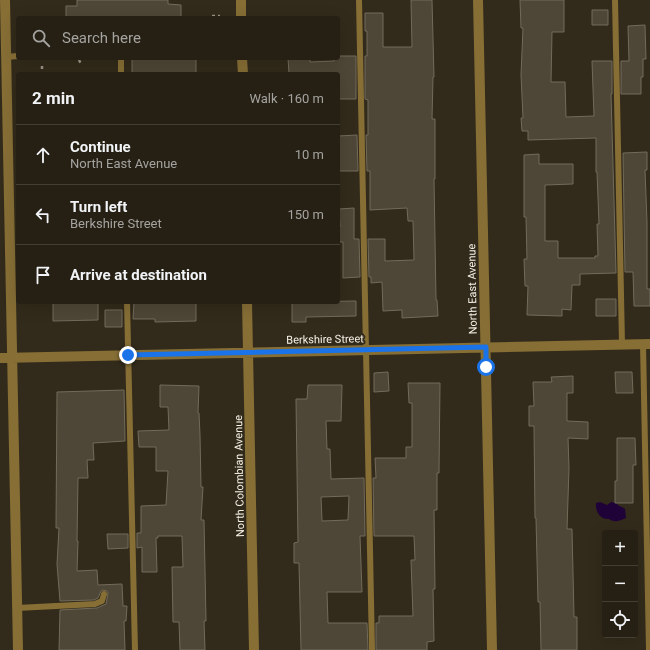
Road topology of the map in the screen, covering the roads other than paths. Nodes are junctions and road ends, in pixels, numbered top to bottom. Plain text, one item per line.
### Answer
1 (5, 0) edge
2 (241, 0) edge
3 (359, 0) edge
4 (478, 0) edge
5 (615, 0) edge
6 (241, 16) edge
7 (16, 56) edge
8 (6, 57) junction
9 (121, 60) edge
10 (242, 60) edge
11 (122, 72) edge
12 (242, 72) edge
13 (127, 304) edge
14 (247, 304) edge
15 (622, 344) junction
16 (647, 344) edge
17 (486, 347) junction
18 (366, 350) junction
19 (248, 352) junction
20 (128, 355) junction
21 (0, 358) edge
22 (12, 358) junction
23 (104, 594) dead end
24 (17, 608) junction
25 (18, 650) edge
26 (135, 650) edge
27 (254, 650) edge
28 (372, 650) edge
29 (492, 650) edge
30 (649, 650) edge

1 - 8 street
2 - 6 street
3 - 18 lane
4 - 17 street, North East Avenue
5 - 15 lane
7 - 8 lane
8 - 22 street
9 - 11 lane
10 - 12 street
13 - 20 lane
14 - 19 street, North Colombian Avenue
15 - 16 street, Berkshire Street
15 - 17 street, Berkshire Street
16 - 30 lane
17 - 18 street, Berkshire Street
17 - 29 street, North East Avenue
18 - 19 street, Berkshire Street
18 - 28 lane
19 - 20 street, Berkshire Street
19 - 27 street, North Colombian Avenue
20 - 22 street, Berkshire Street
20 - 26 lane
21 - 22 street, Berkshire Street
22 - 24 street
23 - 24 lane
24 - 25 street

